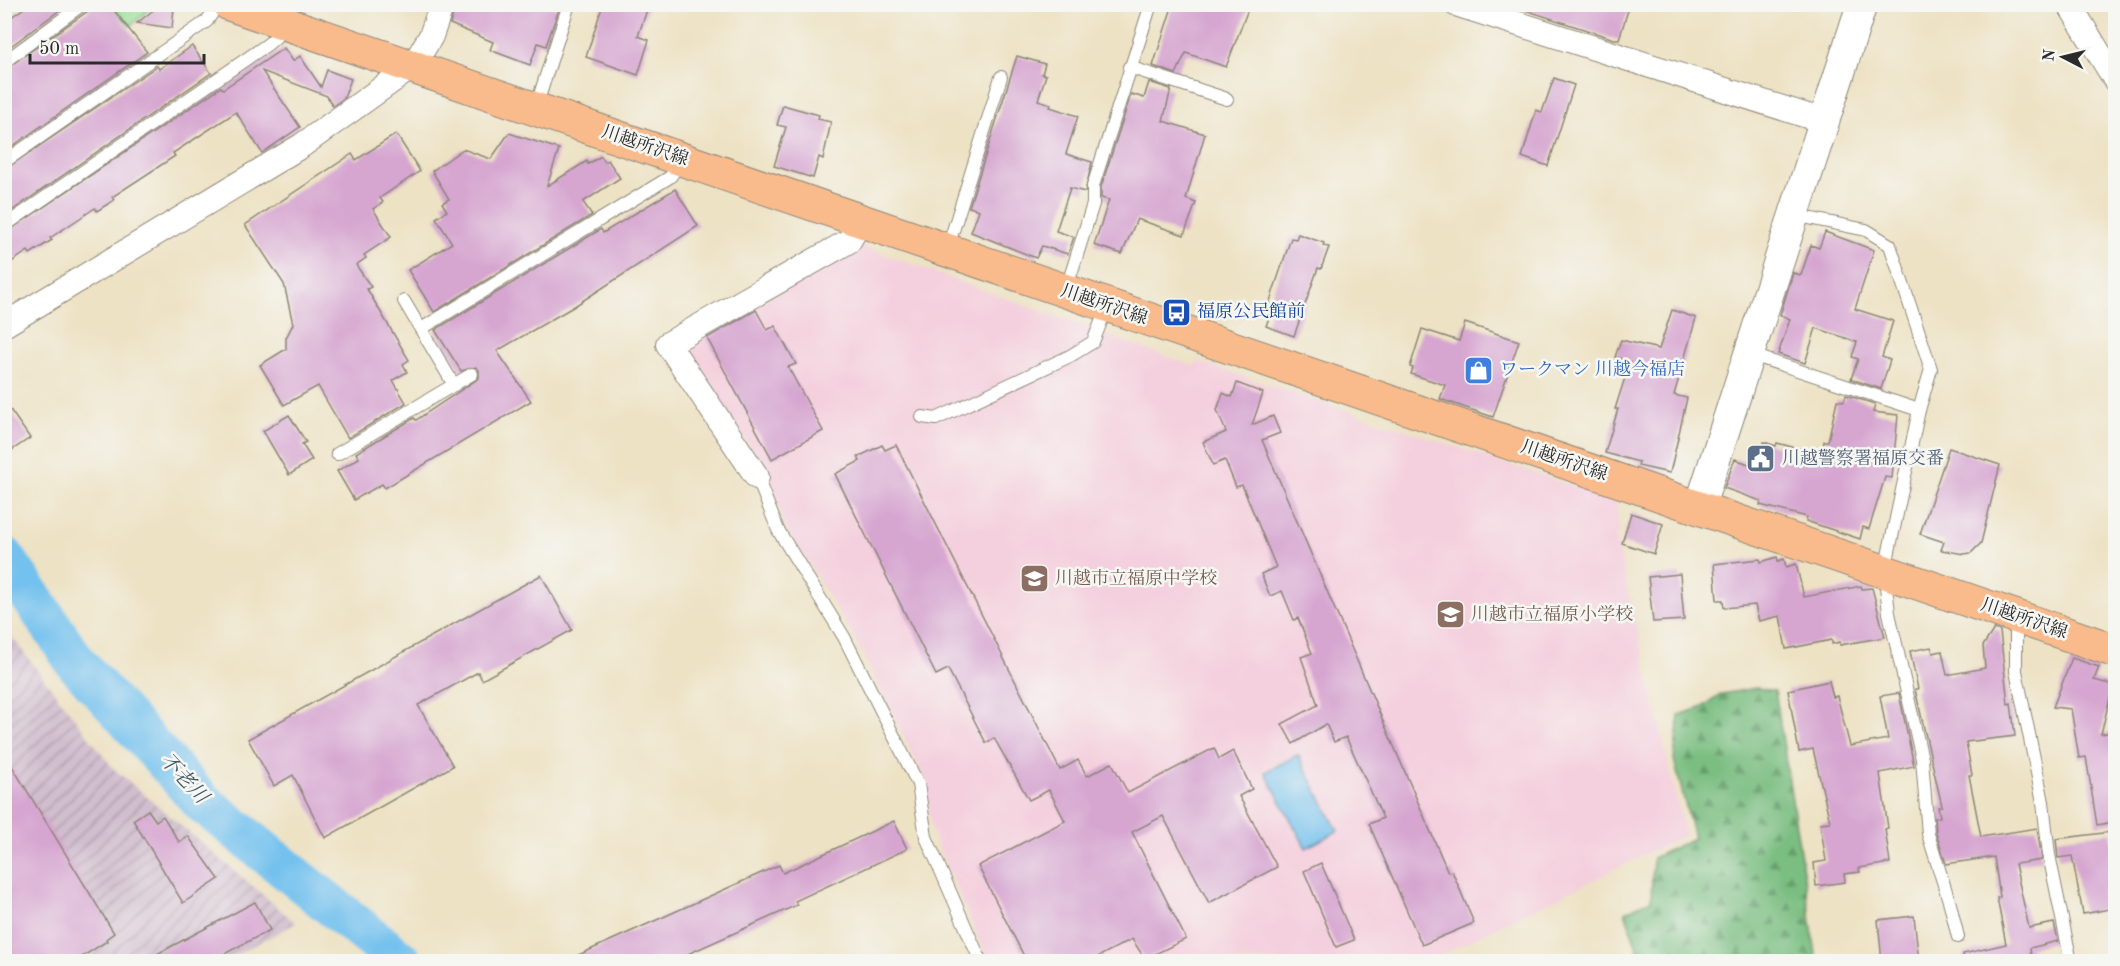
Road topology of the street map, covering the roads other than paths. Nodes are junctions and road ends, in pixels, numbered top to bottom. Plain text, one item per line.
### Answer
1 (9, 4) edge
2 (83, 4) edge
3 (442, 4) edge
4 (569, 4) edge
5 (1151, 4) edge
6 (1456, 4) edge
7 (1862, 4) edge
8 (2069, 4) edge
9 (235, 6) edge
10 (4, 8) edge
11 (283, 23) junction
12 (4, 62) edge
13 (413, 66) junction
14 (1129, 67) junction
15 (1000, 77) dead end
16 (2115, 81) edge
17 (1227, 99) dead end
18 (535, 108) junction
19 (1823, 121) junction
20 (682, 159) junction
21 (4, 162) edge
22 (1794, 215) junction
23 (861, 220) junction
24 (4, 226) edge
25 (946, 251) junction
26 (1066, 292) junction
27 (404, 301) dead end
28 (1107, 306) junction
29 (4, 325) edge
30 (422, 329) junction
31 (1749, 354) junction
32 (472, 374) dead end
33 (454, 385) junction
34 (1919, 410) junction
35 (922, 417) dead end
36 (337, 454) dead end
37 (757, 477) joint
38 (1700, 506) junction
39 (1886, 571) junction
40 (2016, 618) junction
41 (2115, 651) edge
42 (1958, 938) dead end
43 (981, 962) edge
44 (2071, 962) edge

1 - 10 lane
2 - 12 lane
3 - 13 street
4 - 18 lane
5 - 14 lane
6 - 19 street
7 - 19 street
8 - 16 street
9 - 11 main road, 川越所沢線
9 - 21 lane
11 - 13 main road, 川越所沢線
11 - 24 lane
13 - 18 main road, 川越所沢線
13 - 29 street
14 - 17 lane
14 - 26 lane
15 - 25 lane
18 - 20 main road, 川越所沢線
19 - 22 street
20 - 23 main road, 川越所沢線
20 - 30 lane
22 - 31 street
22 - 34 lane
23 - 25 main road, 川越所沢線
23 - 37 street
25 - 26 main road, 川越所沢線
26 - 28 main road, 川越所沢線
27 - 30 lane
28 - 35 lane
28 - 38 main road, 川越所沢線
30 - 33 lane
31 - 34 lane
31 - 38 street
32 - 33 lane
33 - 36 lane
34 - 39 lane
37 - 43 lane
38 - 39 main road, 川越所沢線
39 - 40 main road, 川越所沢線
39 - 42 lane
40 - 41 main road, 川越所沢線
40 - 44 lane

